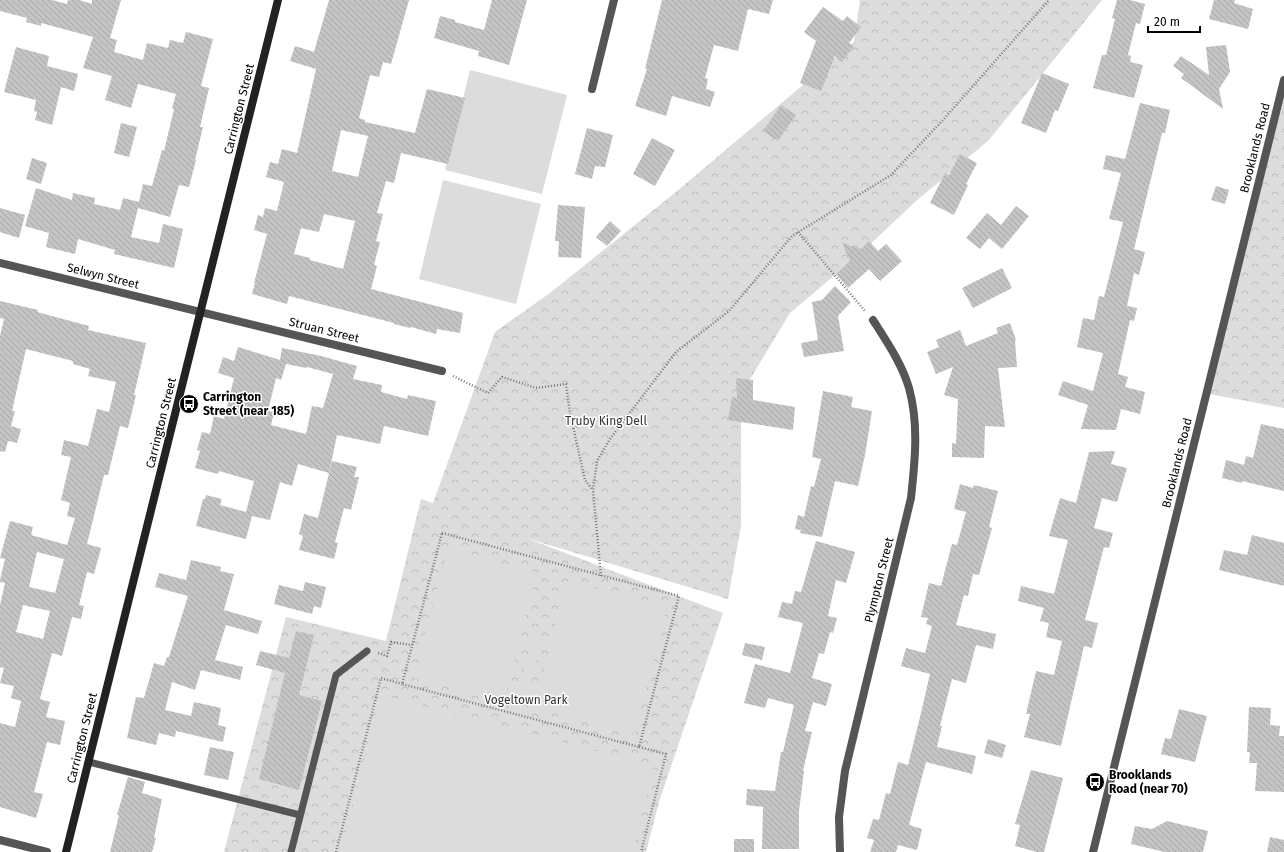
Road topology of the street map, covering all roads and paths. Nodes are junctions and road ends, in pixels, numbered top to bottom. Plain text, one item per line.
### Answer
1 (278, 0) edge
2 (614, 0) edge
3 (1049, 0) edge
4 (1284, 80) edge
5 (592, 89) dead end
6 (798, 232) junction
7 (0, 263) edge
8 (201, 312) junction
9 (874, 320) joint
10 (442, 371) joint
11 (593, 490) junction
12 (601, 576) junction
13 (412, 645) junction
14 (367, 651) joint
15 (402, 684) junction
16 (639, 747) junction
17 (89, 762) junction
18 (300, 815) junction
19 (0, 840) edge
20 (47, 852) edge
21 (66, 852) edge
22 (291, 852) edge
23 (336, 852) edge
24 (640, 852) edge
25 (840, 852) edge
26 (1093, 852) edge

1 - 8 main road, Carrington Street
2 - 5 street
3 - 6 path
4 - 26 street, Brooklands Road
6 - 9 path
6 - 11 path
7 - 8 street, Selwyn Street
8 - 10 street, Struan Street
8 - 17 main road, Carrington Street
9 - 25 street, Plympton Street
10 - 11 path
11 - 12 path
12 - 13 path
12 - 16 path
13 - 14 path
13 - 15 path
14 - 18 lane
15 - 16 path
15 - 23 path
16 - 24 path
17 - 18 lane
17 - 21 main road, Carrington Street
18 - 22 lane
19 - 20 street

